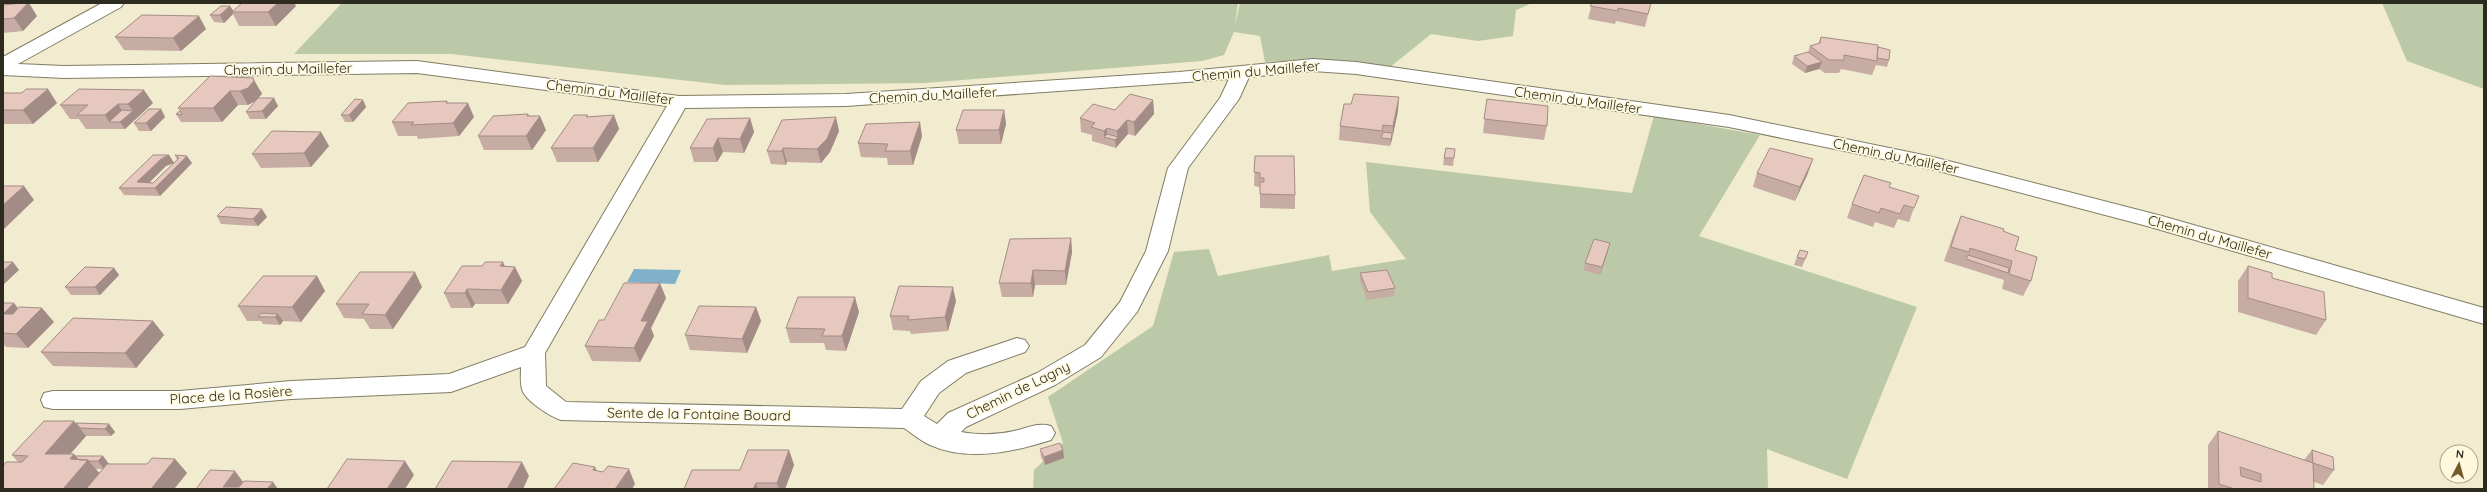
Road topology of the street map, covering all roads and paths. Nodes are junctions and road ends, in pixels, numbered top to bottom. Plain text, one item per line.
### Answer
1 (116, 3) edge
2 (3, 65) edge
3 (3, 69) edge
4 (1242, 72) junction
5 (679, 102) junction
6 (2484, 316) edge
7 (1016, 346) dead end
8 (534, 353) junction
9 (53, 400) dead end
10 (909, 419) junction
11 (1042, 433) dead end
12 (939, 438) junction

1 - 2 street
3 - 5 street, Chemin du Maillefer
4 - 5 street, Chemin du Maillefer
4 - 6 street, Chemin du Maillefer
4 - 12 street, Chemin de Lagny
5 - 8 street
7 - 10 street
8 - 9 street, Place de la Rosière
8 - 10 street, Sente de la Fontaine Bouard
10 - 12 street
11 - 12 street

